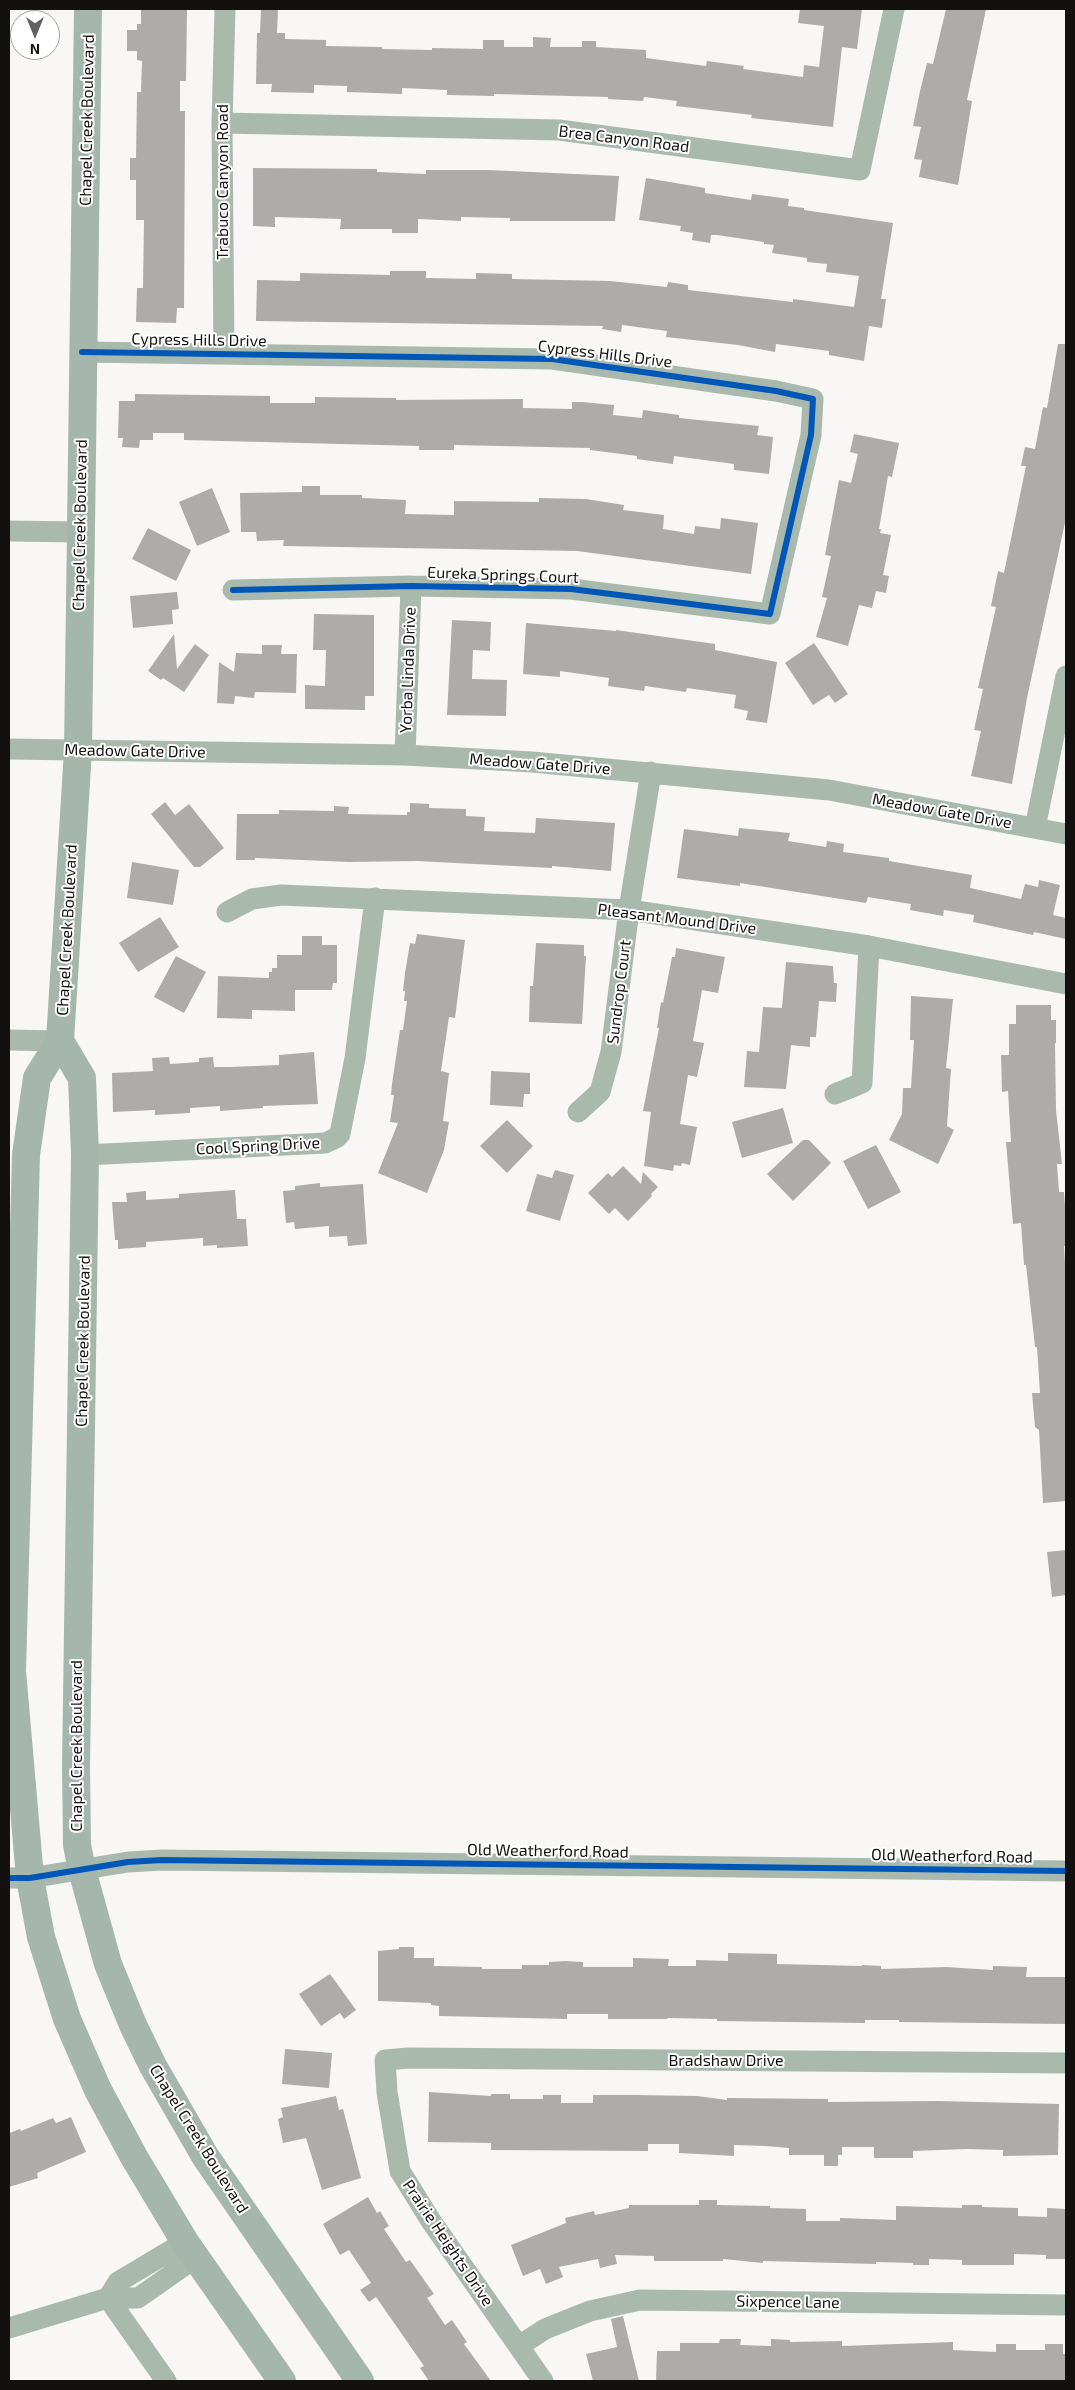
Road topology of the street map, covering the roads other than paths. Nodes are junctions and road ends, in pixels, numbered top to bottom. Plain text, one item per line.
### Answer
1 (88, 9) edge
2 (225, 9) edge
3 (894, 9) edge
4 (222, 123) junction
5 (82, 352) junction
6 (224, 354) junction
7 (9, 531) edge
8 (80, 532) junction
9 (412, 586) junction
10 (233, 590) dead end
11 (770, 614) joint
12 (1066, 676) edge
13 (9, 749) edge
14 (78, 750) junction
15 (405, 755) junction
16 (651, 772) junction
17 (1035, 828) junction
18 (1066, 834) edge
19 (374, 898) junction
20 (629, 910) junction
21 (227, 912) dead end
22 (869, 946) junction
23 (1066, 984) edge
24 (9, 1040) edge
25 (60, 1042) junction
26 (835, 1094) dead end
27 (578, 1112) dead end
28 (17, 1155) edge
29 (85, 1155) junction
30 (82, 1870) junction
31 (1066, 1871) edge
32 (16, 1884) edge
33 (385, 2060) joint
34 (1066, 2063) edge
35 (190, 2250) junction
36 (108, 2298) junction
37 (1066, 2305) edge
38 (9, 2328) edge
39 (519, 2346) junction
40 (166, 2381) edge
41 (282, 2381) edge
42 (360, 2381) edge
43 (543, 2381) edge

1 - 5 main road, Chapel Creek Boulevard
2 - 4 street, Trabuco Canyon Road
3 - 4 street, Brea Canyon Road
4 - 6 street, Trabuco Canyon Road
5 - 6 street, Cypress Hills Drive
5 - 8 main road, Chapel Creek Boulevard
6 - 11 street, Cypress Hills Drive
7 - 8 street
8 - 14 main road, Chapel Creek Boulevard
9 - 10 street, Eureka Springs Court
9 - 11 street, Eureka Springs Court
9 - 15 street, Yorba Linda Drive
12 - 17 street
13 - 14 street, Meadow Gate Drive
14 - 15 street, Meadow Gate Drive
14 - 25 main road, Chapel Creek Boulevard
15 - 16 street, Meadow Gate Drive
16 - 17 street, Meadow Gate Drive
16 - 20 street, Sundrop Court
17 - 18 street, Meadow Gate Drive
19 - 20 street, Pleasant Mound Drive
19 - 21 street, Pleasant Mound Drive
19 - 29 street, Cool Spring Drive
20 - 22 street, Pleasant Mound Drive
20 - 27 street, Sundrop Court
22 - 23 street, Pleasant Mound Drive
22 - 26 street
24 - 25 street
25 - 28 main road, Chapel Creek Boulevard
25 - 29 main road, Chapel Creek Boulevard
28 - 32 main road, Chapel Creek Boulevard
29 - 30 main road, Chapel Creek Boulevard
30 - 31 street, Old Weatherford Road
30 - 32 street, Old Weatherford Road
30 - 42 main road, Chapel Creek Boulevard
32 - 35 main road, Chapel Creek Boulevard
33 - 34 street, Bradshaw Drive
33 - 39 street, Prairie Heights Drive
35 - 36 street
35 - 41 main road, Chapel Creek Boulevard
36 - 38 street
36 - 40 street
37 - 39 street, Sixpence Lane
39 - 43 street, Prairie Heights Drive

